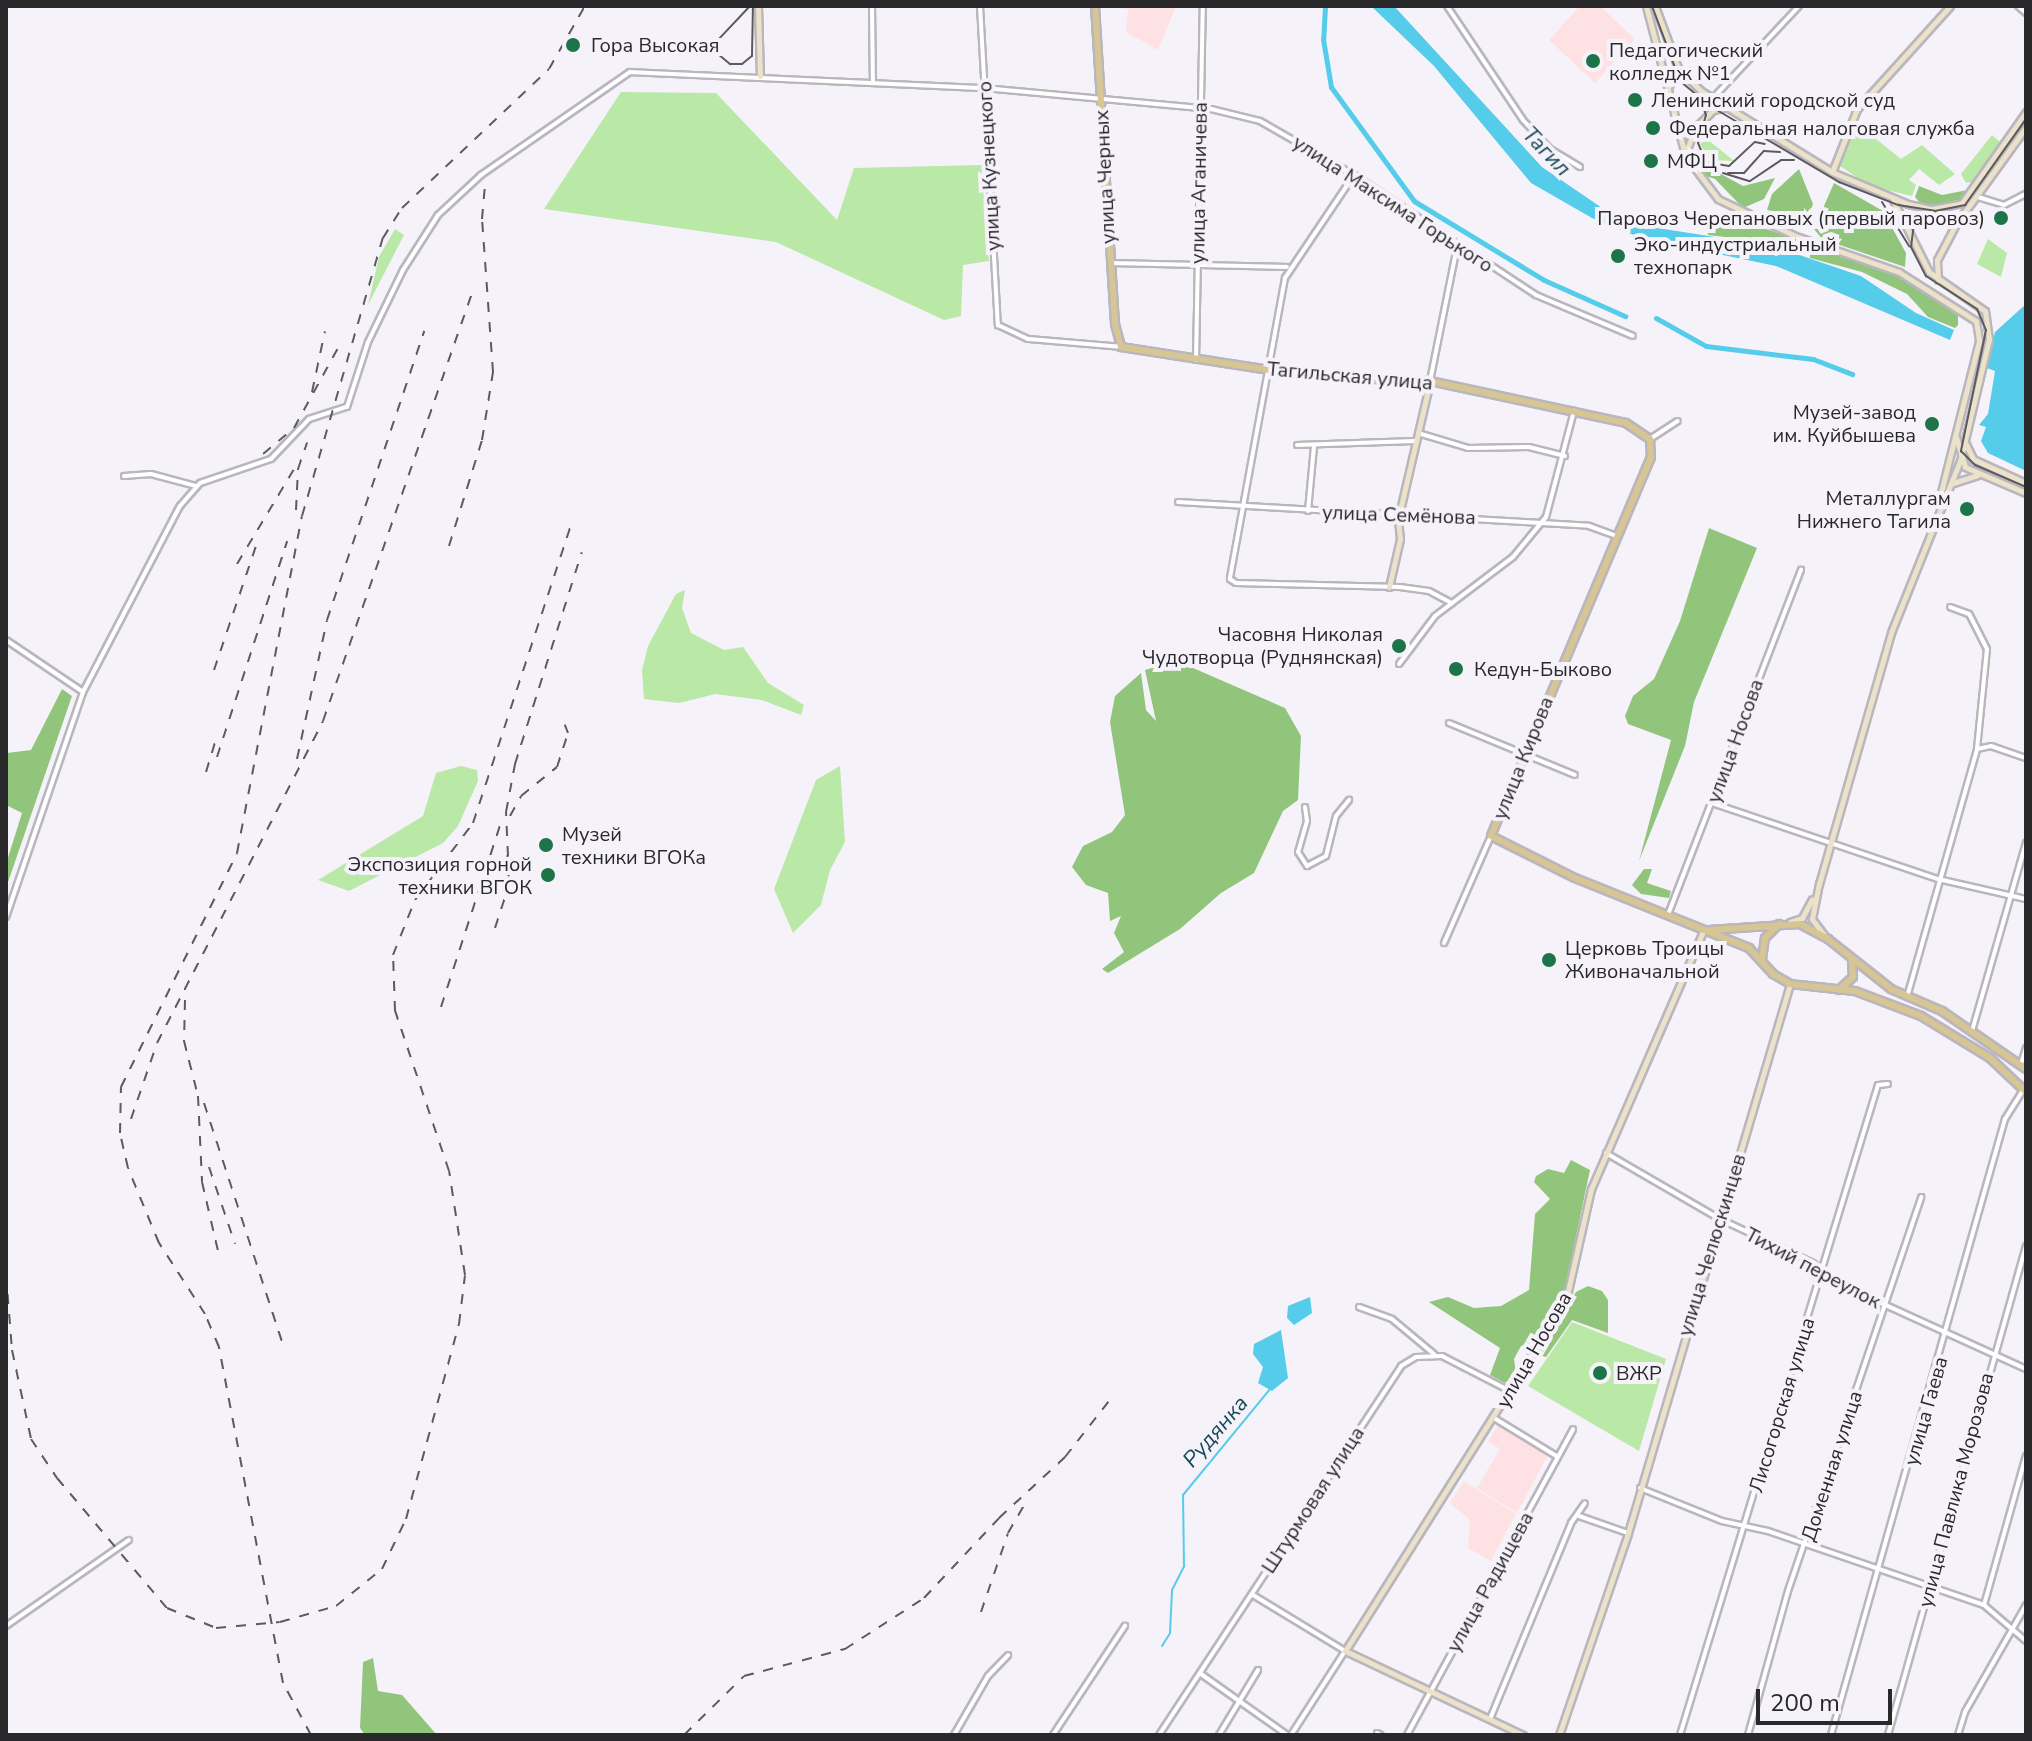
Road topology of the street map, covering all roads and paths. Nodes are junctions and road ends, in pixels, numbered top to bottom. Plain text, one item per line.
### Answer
1 (758, 6) edge
2 (872, 6) edge
3 (980, 6) edge
4 (1095, 6) edge
5 (1203, 6) edge
6 (1447, 6) edge
7 (1646, 6) edge
8 (1655, 6) edge
9 (1799, 6) edge
10 (1950, 6) edge
11 (2018, 6) edge
12 (2026, 13) edge
13 (760, 76) junction
14 (1687, 78) junction
15 (873, 83) junction
16 (1668, 87) junction
17 (984, 88) junction
18 (1711, 99) junction
19 (1100, 100) junction
20 (1199, 108) junction
21 (1725, 108) junction
22 (2026, 112) edge
23 (2026, 127) edge
24 (1685, 155) junction
25 (1580, 167) dead end
26 (1832, 172) junction
27 (1354, 175) junction
28 (2026, 194) edge
29 (1978, 197) junction
30 (1893, 200) junction
31 (1457, 247) junction
32 (1110, 263) junction
33 (1198, 266) junction
34 (1289, 267) junction
35 (1938, 280) junction
36 (998, 325) joint
37 (1633, 336) dead end
38 (1121, 347) junction
39 (1196, 360) junction
40 (1266, 370) junction
41 (1430, 381) junction
42 (1574, 411) junction
43 (1678, 421) dead end
44 (1956, 432) junction
45 (1418, 433) junction
46 (1650, 439) junction
47 (1966, 439) junction
48 (1415, 441) junction
49 (1297, 445) dead end
50 (1314, 446) junction
51 (1565, 456) junction
52 (1960, 461) junction
53 (1981, 475) junction
54 (124, 476) dead end
55 (2026, 483) edge
56 (1952, 484) junction
57 (196, 486) junction
58 (2026, 493) edge
59 (1178, 502) dead end
60 (1241, 507) junction
61 (1308, 511) junction
62 (1937, 511) junction
63 (1401, 515) junction
64 (1540, 523) junction
65 (1617, 536) junction
66 (1801, 570) dead end
67 (1389, 587) junction
68 (1452, 603) junction
69 (1950, 607) dead end
70 (6, 640) edge
71 (1399, 664) dead end
72 (83, 692) junction
73 (1449, 723) dead end
74 (1977, 749) junction
75 (1525, 753) junction
76 (2026, 758) edge
77 (1575, 775) dead end
78 (1349, 800) dead end
79 (1712, 803) junction
80 (1305, 807) dead end
81 (1491, 836) junction
82 (2026, 843) edge
83 (1830, 844) junction
84 (1943, 879) junction
85 (1819, 884) junction
86 (2011, 895) junction
87 (2026, 899) edge
88 (1669, 912) junction
89 (6, 917) edge
90 (1790, 922) junction
91 (1782, 923) junction
92 (1706, 930) junction
93 (1828, 939) junction
94 (1444, 943) dead end
95 (1851, 958) junction
96 (1762, 961) junction
97 (1790, 984) junction
98 (1836, 991) junction
99 (1907, 997) junction
100 (1972, 1031) junction
101 (2026, 1048) edge
102 (2024, 1067) edge
103 (1888, 1084) dead end
104 (2025, 1091) edge
105 (1606, 1153) junction
106 (1921, 1197) dead end
107 (1720, 1219) junction
108 (2026, 1246) edge
109 (1823, 1272) junction
110 (1884, 1306) junction
111 (1359, 1307) dead end
112 (1947, 1336) junction
113 (1992, 1354) junction
114 (1436, 1355) junction
115 (2026, 1369) edge
116 (1511, 1392) junction
117 (1494, 1418) junction
118 (1573, 1429) dead end
119 (2026, 1456) edge
120 (1558, 1457) junction
121 (1640, 1488) junction
122 (1585, 1503) dead end
123 (1579, 1516) junction
124 (1745, 1526) junction
125 (1628, 1533) junction
126 (129, 1540) dead end
127 (1806, 1544) junction
128 (1880, 1567) junction
129 (1931, 1585) junction
130 (1253, 1595) junction
131 (1984, 1605) junction
132 (2026, 1605) edge
133 (6, 1626) edge
134 (1125, 1626) dead end
135 (2012, 1633) junction
136 (2026, 1641) edge
137 (1345, 1651) junction
138 (1008, 1655) dead end
139 (1258, 1670) dead end
140 (1201, 1674) junction
141 (1431, 1689) junction
142 (1239, 1702) junction
143 (1490, 1719) junction
144 (954, 1735) edge
145 (1053, 1735) edge
146 (1159, 1735) edge
147 (1219, 1735) edge
148 (1289, 1735) edge
149 (1407, 1735) edge
150 (1523, 1735) edge
151 (1559, 1735) edge
152 (1680, 1735) edge
153 (1748, 1735) edge
154 (1831, 1735) edge
155 (1888, 1735) edge
156 (1958, 1735) edge

1 - 13 main road
2 - 15 street
3 - 17 street, улица Кузнецкого
4 - 19 main road, улица Черных
5 - 20 street, улица Аганичева
6 - 25 street
7 - 16 main road
8 - 14 main road
9 - 18 street
10 - 26 main road
11 - 12 street
13 - 15 street, улица Максима Горького
13 - 57 street, улица Максима Горького
14 - 16 main road
14 - 18 main road
15 - 17 street, улица Максима Горького
16 - 24 main road
17 - 19 street, улица Максима Горького
17 - 36 street, улица Кузнецкого
18 - 21 main road
19 - 20 street, улица Максима Горького
19 - 32 main road, улица Черных
20 - 27 street, улица Максима Горького
20 - 33 street, улица Аганичева
21 - 24 main road
21 - 26 main road
22 - 30 main road
23 - 29 main road
24 - 44 main road
26 - 30 main road
27 - 31 street, улица Максима Горького
27 - 34 street
28 - 29 street
29 - 35 main road
30 - 35 main road
31 - 37 street, улица Максима Горького
31 - 41 street
32 - 33 street
32 - 38 main road, улица Черных
33 - 34 street
33 - 39 street, улица Аганичева
34 - 40 street
35 - 47 main road
36 - 38 street, Тагильская улица
38 - 39 main road, Тагильская улица
39 - 40 main road, Тагильская улица
40 - 41 main road, Тагильская улица
40 - 60 street
41 - 42 main road, Тагильская улица
41 - 45 main road
42 - 46 main road, Тагильская улица
42 - 51 street
43 - 46 street
44 - 52 main road
44 - 62 main road
45 - 48 main road
45 - 51 street
46 - 65 main road, улица Кирова
47 - 52 main road
47 - 55 main road
48 - 50 street
48 - 63 main road
49 - 50 street
50 - 61 street
51 - 64 street
52 - 53 main road
52 - 56 main road
53 - 56 main road
53 - 58 main road
54 - 57 street
56 - 62 main road
57 - 72 street
59 - 60 street, улица Семёнова
60 - 61 street, улица Семёнова
60 - 67 street
61 - 63 street, улица Семёнова
62 - 83 main road
63 - 64 street, улица Семёнова
63 - 67 main road
64 - 65 street, улица Семёнова
64 - 68 street
65 - 75 main road, улица Кирова
66 - 79 street, улица Носова
67 - 68 street
68 - 71 street
69 - 74 street
70 - 72 street
72 - 89 street
73 - 75 street
74 - 76 street
74 - 84 street
75 - 77 street
75 - 81 main road, улица Кирова
78 - 80 street
79 - 83 street
79 - 88 street, улица Носова
81 - 88 main road
81 - 94 street, улица Кирова
82 - 86 street
83 - 84 street
83 - 85 main road
84 - 86 street
84 - 99 street
85 - 90 main road
85 - 93 main road
86 - 87 street
86 - 100 street
88 - 92 main road
90 - 91 main road
90 - 93 main road
91 - 92 main road
91 - 96 main road
92 - 96 main road
92 - 105 main road, улица Носова
93 - 95 main road
95 - 98 main road
95 - 99 main road
96 - 97 main road
97 - 98 main road
97 - 107 main road, улица Челюскинцев
98 - 104 main road
99 - 100 main road
100 - 102 main road
101 - 102 street
103 - 109 street, Лисогорская улица
104 - 112 street, улица Гаева
105 - 107 street, Тихий переулок
105 - 116 main road, улица Носова
106 - 110 street, Доменная улица
107 - 109 street, Тихий переулок
107 - 121 main road, улица Челюскинцев
108 - 113 street, улица Павлика Морозова
109 - 110 street, Тихий переулок
109 - 124 street, Лисогорская улица
110 - 112 street, Тихий переулок
110 - 127 street, Доменная улица
111 - 114 street
112 - 113 street, Тихий переулок
112 - 128 street, улица Гаева
113 - 115 street, Тихий переулок
113 - 129 street, улица Павлика Морозова
114 - 116 street
114 - 130 street, Штурмовая улица
116 - 117 main road, улица Носова
117 - 120 street
117 - 137 main road, улица Носова
118 - 120 street, улица Радищева
119 - 131 street
120 - 141 street, улица Радищева
121 - 124 street
121 - 125 main road, улица Челюскинцев
122 - 123 street
123 - 125 street
123 - 143 street
124 - 127 street
124 - 152 street, Лисогорская улица
125 - 151 main road, улица Челюскинцев
126 - 133 street
127 - 128 street
127 - 153 street, Доменная улица
128 - 129 street
128 - 154 street, улица Гаева
129 - 131 street
129 - 155 street, улица Павлика Морозова
130 - 137 street
130 - 140 street, Штурмовая улица
131 - 135 street
132 - 135 street
134 - 145 street
135 - 136 street
135 - 156 street
137 - 141 main road
137 - 148 street, улица Носова
138 - 144 street
139 - 142 street
140 - 142 street
140 - 146 street, Штурмовая улица
141 - 143 main road
141 - 149 street, улица Радищева
142 - 147 street
142 - 148 street
143 - 150 main road

